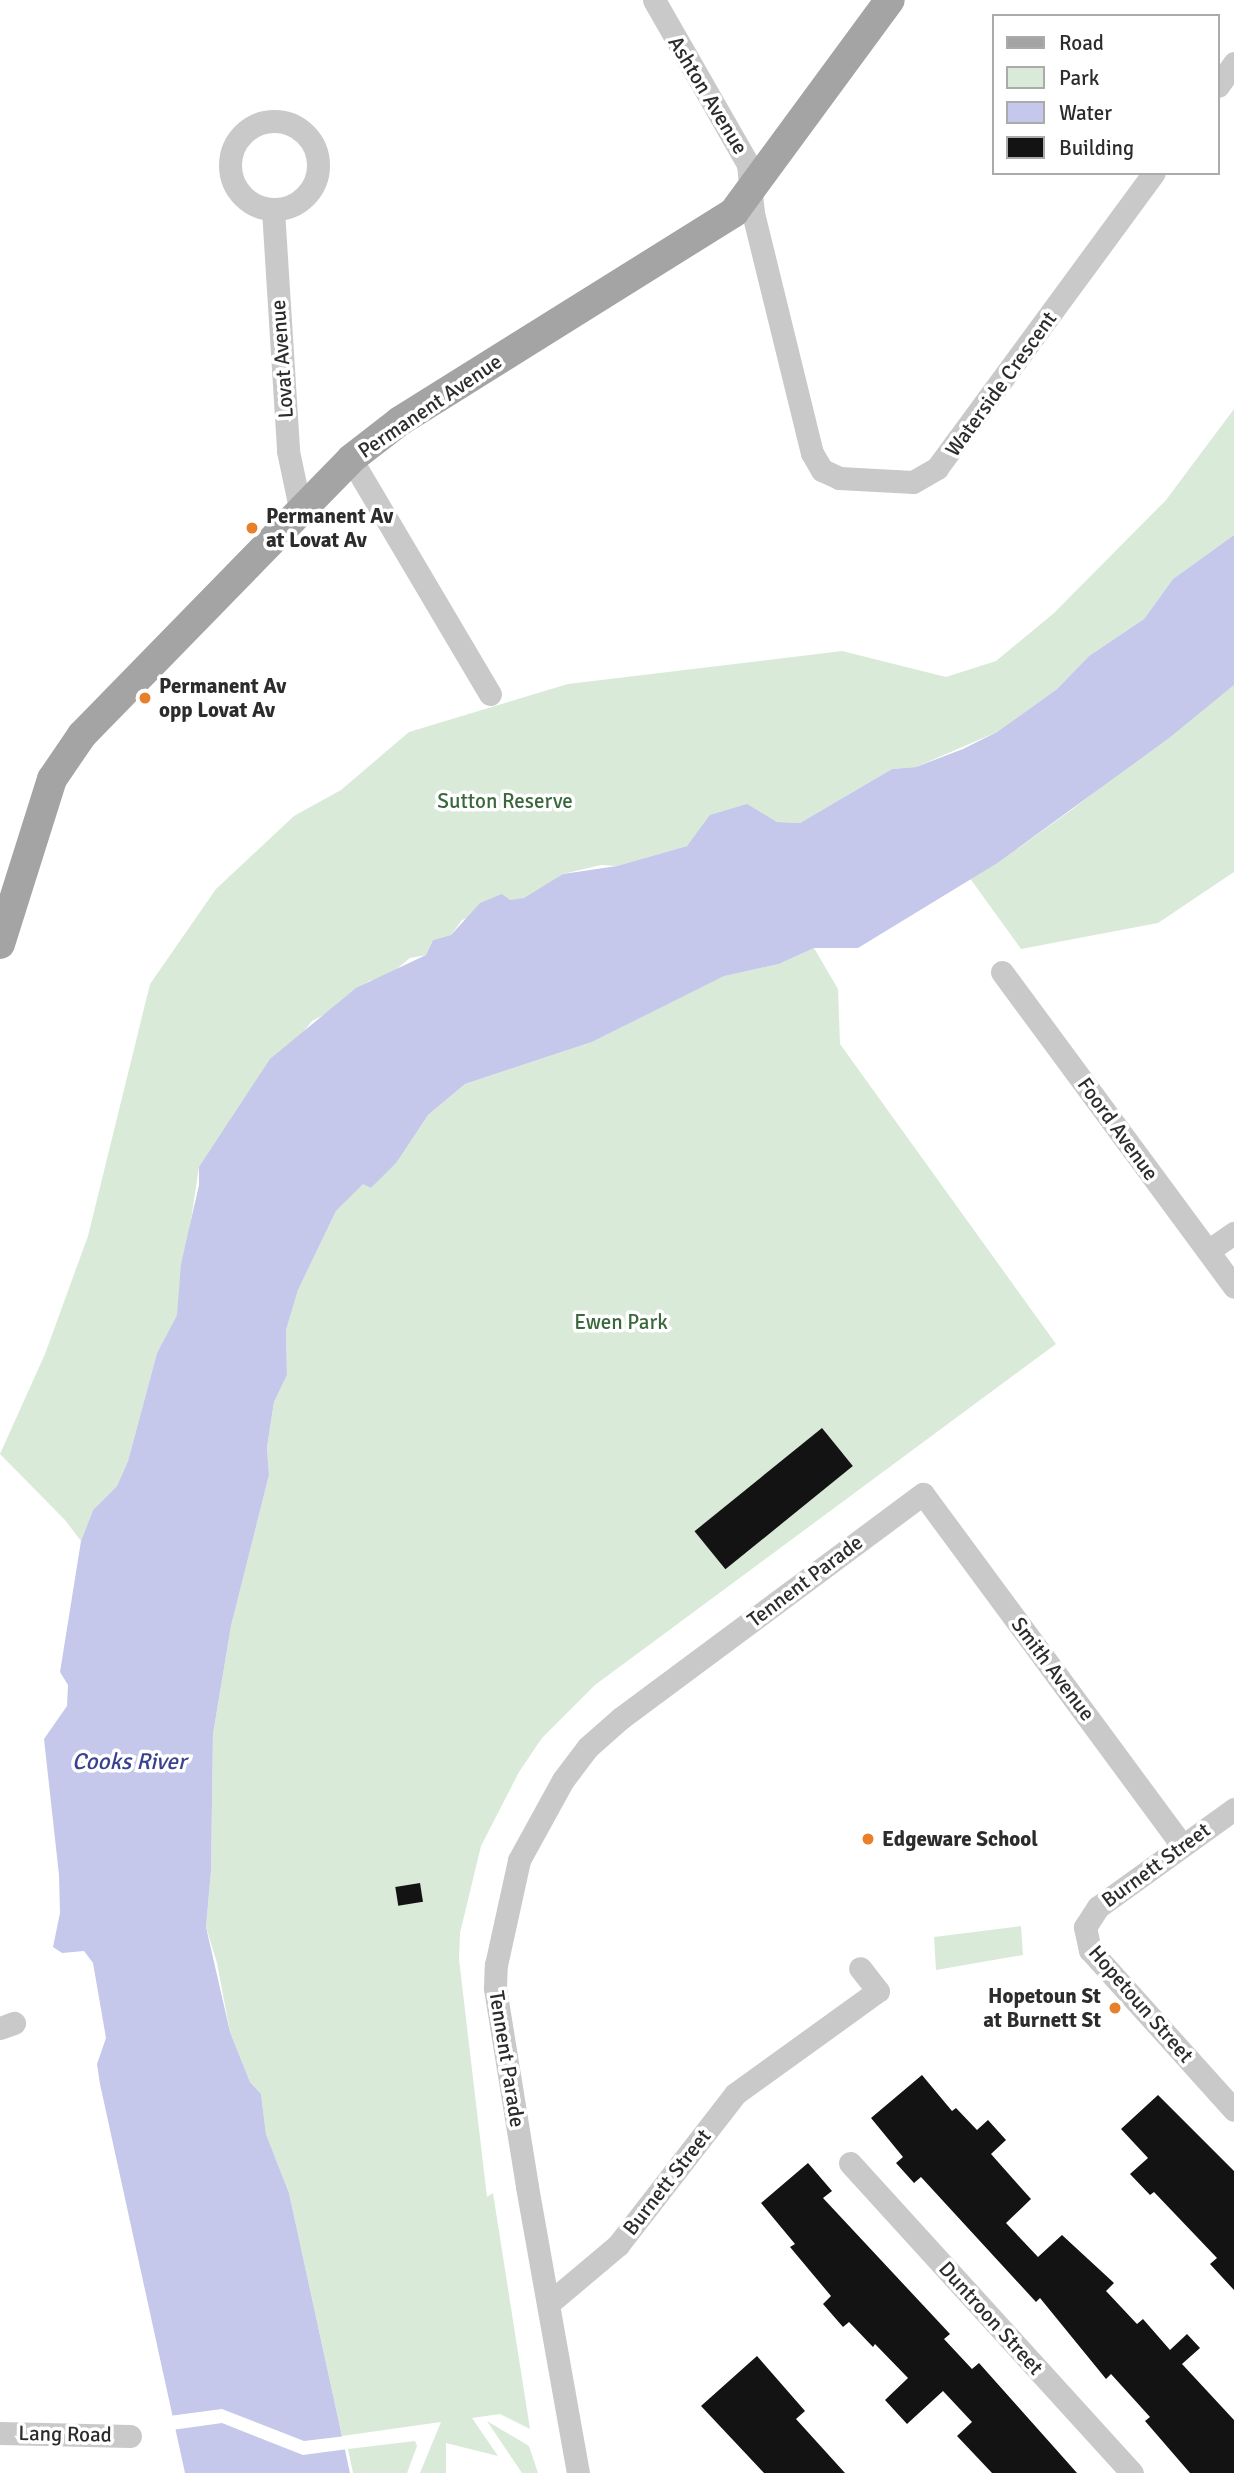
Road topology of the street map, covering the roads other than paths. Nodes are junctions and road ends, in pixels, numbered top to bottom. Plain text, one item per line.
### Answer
1 (654, 0) edge
2 (890, 0) edge
3 (1234, 63) edge
4 (1220, 83) edge
5 (1153, 175) edge
6 (751, 193) junction
7 (273, 210) dead end
8 (351, 459) junction
9 (300, 508) junction
10 (490, 694) dead end
11 (0, 944) edge
12 (1002, 972) dead end
13 (1234, 1233) edge
14 (1208, 1251) junction
15 (1234, 1287) edge
16 (923, 1493) joint
17 (1234, 1808) edge
18 (1182, 1845) junction
19 (1085, 1927) joint
20 (860, 1968) dead end
21 (1234, 2110) edge
22 (850, 2163) dead end
23 (548, 2304) junction
24 (0, 2433) edge
25 (130, 2436) dead end
26 (578, 2473) edge
27 (1132, 2473) edge

1 - 6 street, Ashton Avenue
2 - 6 main road, Permanent Avenue
3 - 4 street
5 - 6 street, Waterside Crescent
6 - 8 main road, Permanent Avenue
7 - 9 street, Lovat Avenue
8 - 9 main road, Permanent Avenue
8 - 10 street
9 - 11 main road, Permanent Avenue
12 - 14 street, Foord Avenue
13 - 14 street
14 - 15 street, Foord Avenue
16 - 18 street, Smith Avenue
16 - 23 street, Tennent Parade
17 - 18 street, Burnett Street
18 - 19 street, Burnett Street
19 - 21 street, Hopetoun Street
20 - 23 street, Burnett Street
22 - 27 street, Duntroon Street
23 - 26 street, Tennent Parade
24 - 25 street, Lang Road

